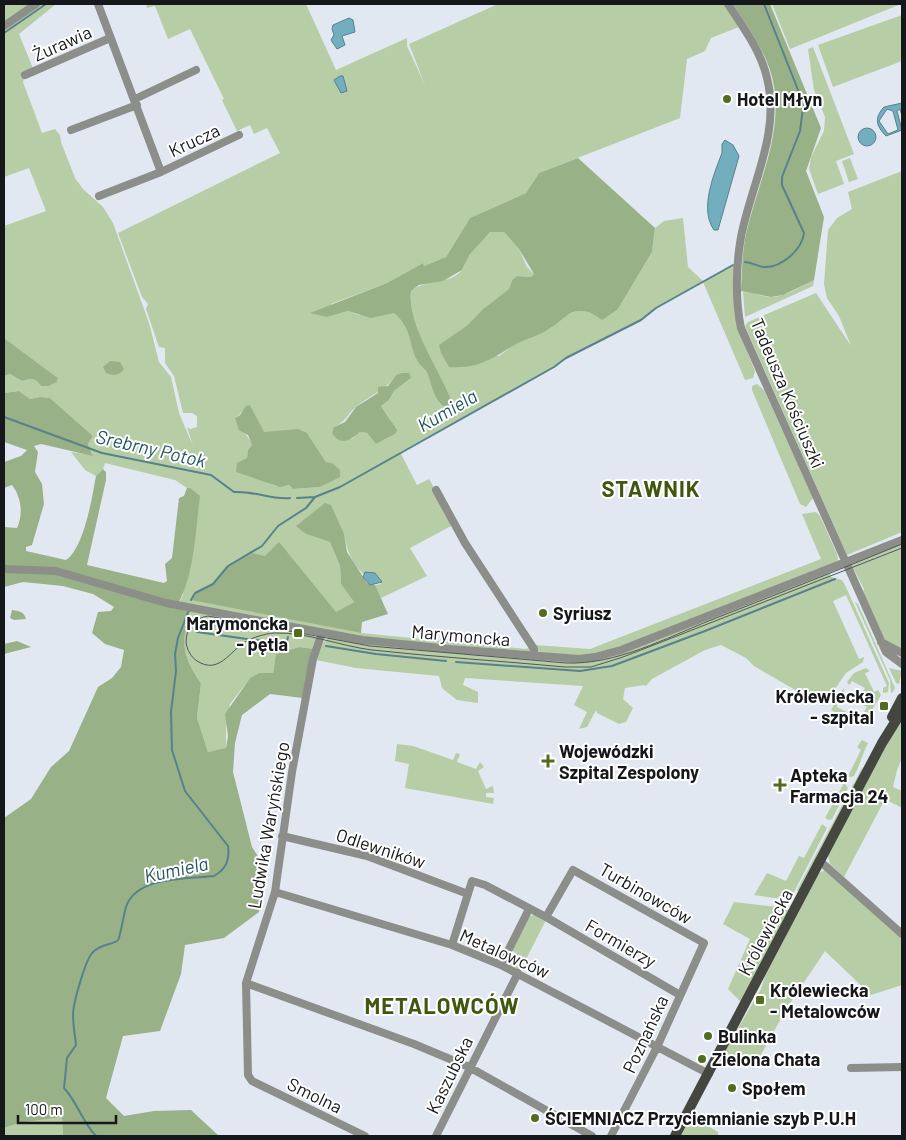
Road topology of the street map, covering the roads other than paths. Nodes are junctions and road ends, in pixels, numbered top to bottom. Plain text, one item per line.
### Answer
1 (36, 4) edge
2 (98, 4) edge
3 (728, 4) edge
4 (4, 26) edge
5 (110, 38) junction
6 (196, 70) dead end
7 (24, 75) dead end
8 (136, 102) junction
9 (72, 130) dead end
10 (239, 135) dead end
11 (161, 172) junction
12 (99, 196) dead end
13 (436, 490) dead end
14 (902, 540) edge
15 (845, 562) junction
16 (4, 569) edge
17 (322, 633) junction
18 (881, 642) junction
19 (902, 653) edge
20 (534, 656) junction
21 (902, 664) edge
22 (902, 698) edge
23 (902, 711) edge
24 (882, 743) junction
25 (282, 836) junction
26 (821, 862) junction
27 (275, 892) junction
28 (468, 894) junction
29 (529, 909) junction
30 (546, 917) junction
31 (902, 934) edge
32 (704, 943) joint
33 (452, 945) junction
34 (501, 965) junction
35 (518, 973) junction
36 (246, 983) junction
37 (680, 994) junction
38 (658, 1046) junction
39 (469, 1067) junction
40 (902, 1067) edge
41 (851, 1068) dead end
42 (709, 1074) junction
43 (252, 1081) joint
44 (365, 1136) edge
45 (436, 1136) edge
46 (592, 1136) edge
47 (611, 1136) edge
48 (675, 1136) edge

1 - 4 street
2 - 5 street, Żurawia
3 - 15 street, Tadeusza Kościuszki
5 - 7 street, Żurawia
5 - 8 street, Żurawia
6 - 8 street
8 - 9 street
8 - 11 street, Żurawia
10 - 11 street, Krucza
11 - 12 street
13 - 20 street
14 - 15 street, Marymoncka
15 - 18 street, Tadeusza Kościuszki
15 - 20 street, Marymoncka
16 - 17 street, Marymoncka
17 - 20 street, Marymoncka
17 - 25 street, Ludwika Waryńskiego
18 - 19 street
18 - 21 street, Tadeusza Kościuszki
22 - 24 main road, Królewiecka
23 - 24 main road, Królewiecka
24 - 26 main road, Królewiecka
25 - 27 street, Ludwika Waryńskiego
25 - 28 street, Odlewników
26 - 31 street
26 - 42 main road, Królewiecka
27 - 33 street, Metalowców
27 - 36 street, Ludwika Waryńskiego
28 - 29 street
28 - 33 street
29 - 30 street
29 - 34 street
30 - 32 street, Turbinowców
30 - 37 street, Formierzy
32 - 37 street, Poznańska
33 - 34 street, Metalowców
34 - 35 street, Metalowców
35 - 38 street, Metalowców
35 - 39 street, Kaszubska
36 - 39 street
36 - 43 street, Ludwika Waryńskiego
37 - 38 street, Poznańska
38 - 42 street, Metalowców
38 - 47 street, Poznańska
39 - 45 street, Kaszubska
39 - 46 street
40 - 41 street
42 - 48 main road, Królewiecka
43 - 44 street, Smolna

